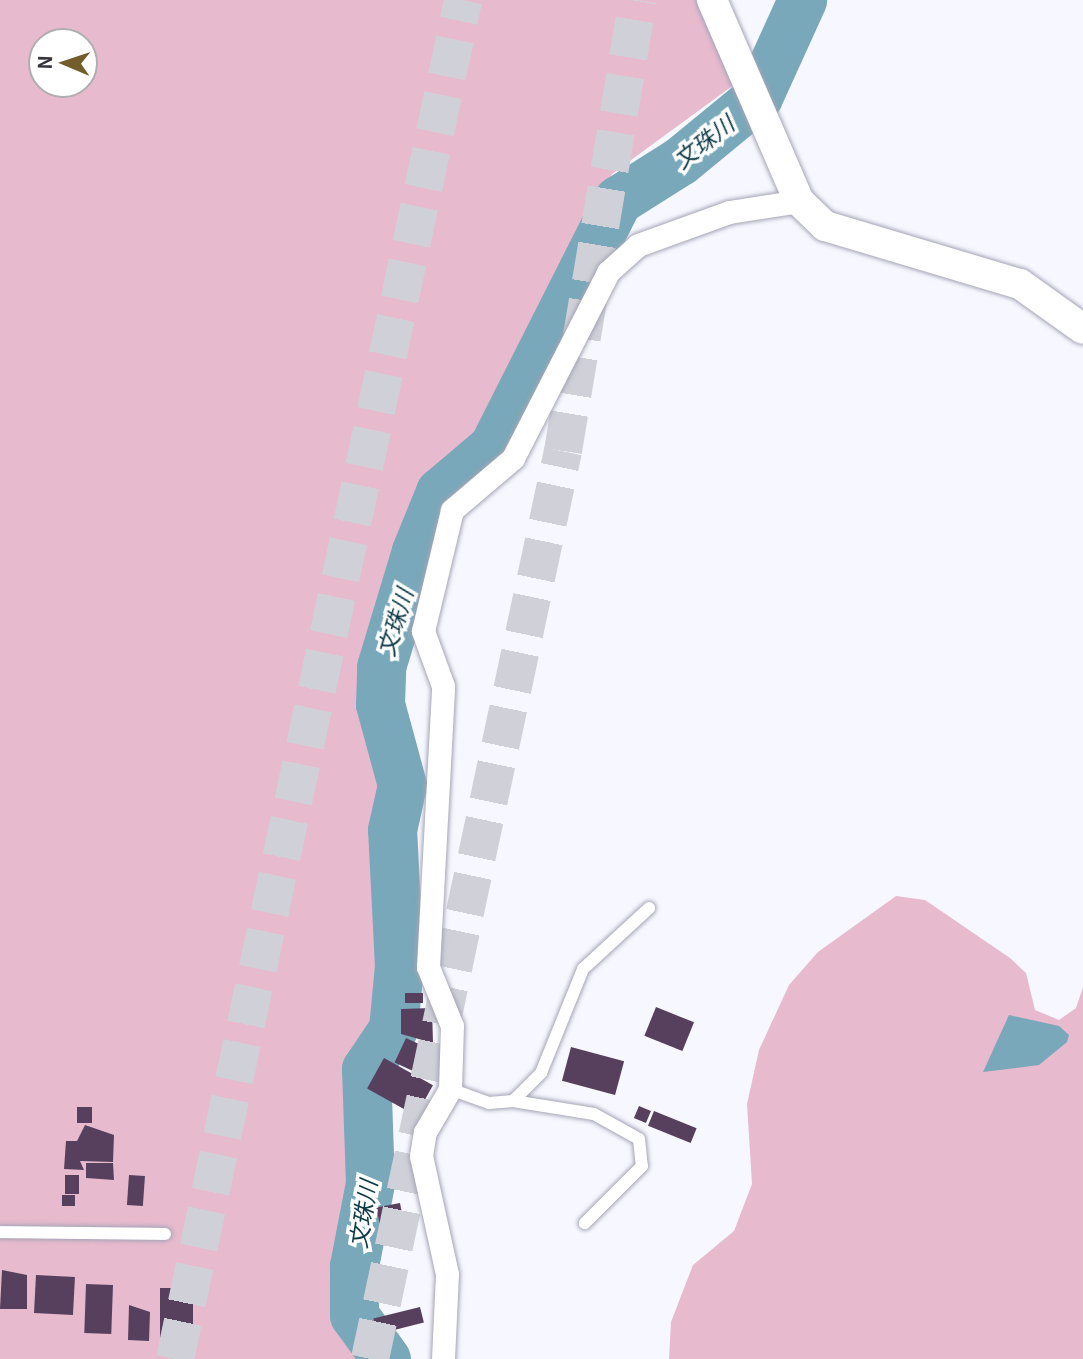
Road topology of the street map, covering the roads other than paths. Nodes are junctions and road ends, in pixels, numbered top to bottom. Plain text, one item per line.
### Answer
1 (712, 0) edge
2 (799, 201) junction
3 (1083, 328) edge
4 (649, 908) dead end
5 (450, 1089) junction
6 (513, 1101) junction
7 (585, 1223) dead end
8 (0, 1232) edge
9 (165, 1234) dead end
10 (443, 1359) edge

1 - 2 street
2 - 3 street
2 - 5 street
4 - 6 lane
5 - 6 lane
5 - 10 street
6 - 7 lane
8 - 9 lane

